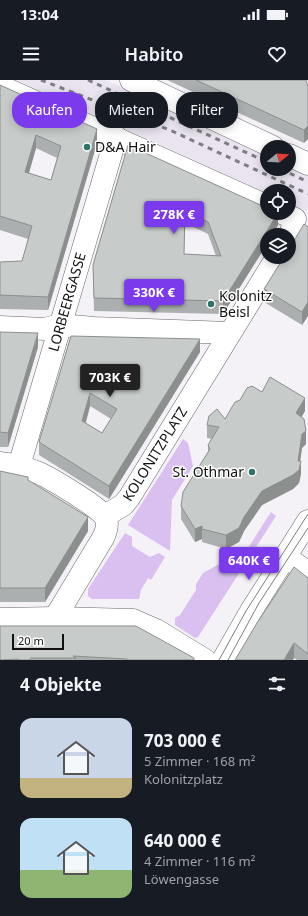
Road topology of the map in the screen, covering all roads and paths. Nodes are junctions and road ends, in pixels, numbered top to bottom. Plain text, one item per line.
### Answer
1 (142, 82) edge
2 (0, 86) edge
3 (116, 137) junction
4 (260, 141) edge
5 (260, 203) edge
6 (273, 264) edge
7 (60, 325) junction
8 (0, 327) edge
9 (229, 333) junction
10 (10, 465) edge
11 (105, 516) junction
12 (308, 521) edge
13 (285, 556) junction
14 (308, 574) edge
15 (55, 618) junction
16 (0, 619) edge
17 (205, 660) edge
18 (223, 660) edge

1 - 4 street
2 - 3 street
3 - 5 street
3 - 7 street, LORBEERGASSE
6 - 9 street, KOLONITZPLATZ
7 - 8 street
7 - 9 street
7 - 10 street, LORBEERGASSE
9 - 11 street, KOLONITZPLATZ
10 - 11 street
11 - 15 street
12 - 13 street
13 - 14 street
13 - 18 street
15 - 16 street
15 - 17 street

